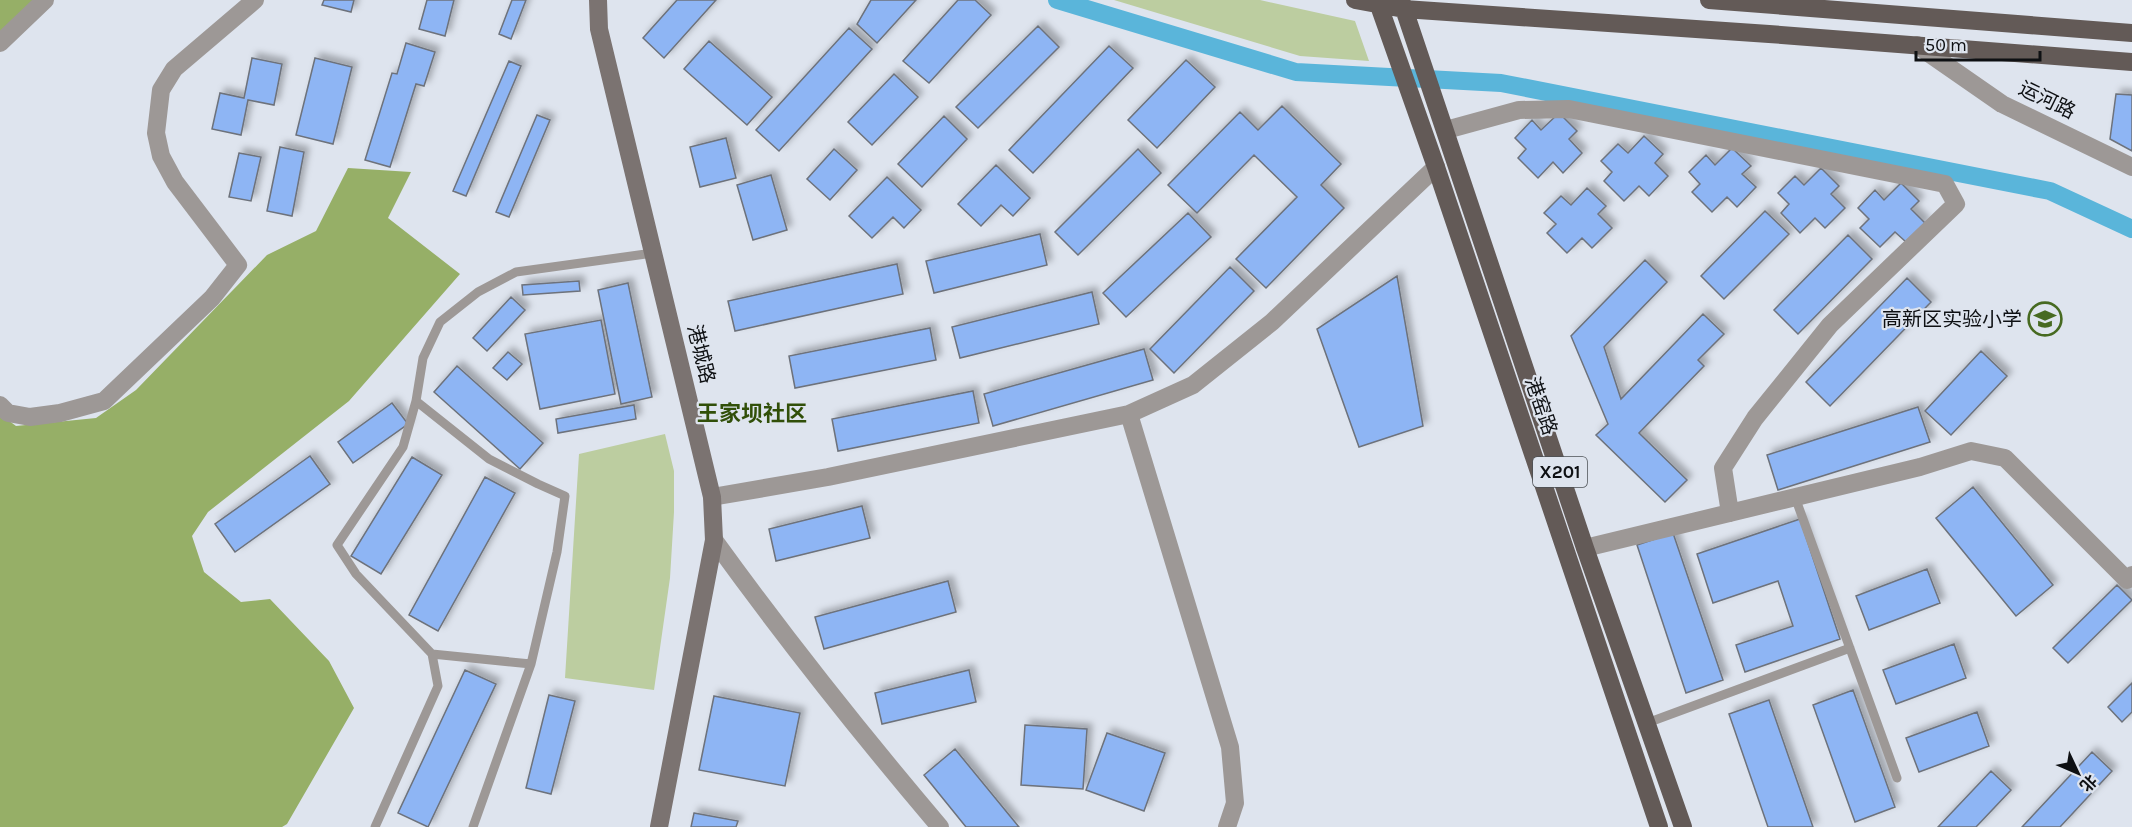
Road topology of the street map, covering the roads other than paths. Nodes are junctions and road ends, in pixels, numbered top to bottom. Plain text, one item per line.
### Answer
1 (45, 0) edge
2 (255, 0) edge
3 (598, 0) edge
4 (1354, 0) edge
5 (1709, 0) edge
6 (1378, 2) edge
7 (1403, 5) edge
8 (2132, 33) edge
9 (0, 43) edge
10 (1917, 45) junction
11 (2132, 62) edge
12 (1443, 123) junction
13 (1436, 167) junction
14 (2132, 167) edge
15 (653, 253) junction
16 (416, 401) junction
17 (0, 405) edge
18 (1129, 414) junction
19 (712, 497) junction
20 (1795, 497) junction
21 (1730, 513) junction
22 (714, 540) junction
23 (1585, 548) junction
24 (2130, 580) edge
25 (1850, 648) junction
26 (432, 654) junction
27 (531, 664) junction
28 (1647, 723) junction
29 (1897, 778) dead end
30 (375, 827) edge
31 (473, 827) edge
32 (659, 827) edge
33 (940, 827) edge
34 (1227, 827) edge
35 (1659, 827) edge
36 (1683, 827) edge

1 - 9 street
2 - 17 street
3 - 15 street, 港城路
4 - 6 main road
5 - 8 main road
6 - 7 main road
6 - 13 main road, 港窑路 / X201
7 - 10 main road
7 - 12 main road, 港窑路 / X201
10 - 11 main road
10 - 14 street, 运河路
12 - 21 street
12 - 23 main road, 港窑路 / X201
13 - 18 street
13 - 35 main road, 港窑路 / X201
15 - 16 lane
15 - 19 street, 港城路
16 - 26 lane
16 - 27 lane
18 - 19 street
18 - 34 street
19 - 22 street, 港城路
20 - 21 street
20 - 24 street
20 - 25 lane
21 - 23 street
22 - 32 street, 港城路
22 - 33 street
23 - 28 main road, 港窑路 / X201
25 - 28 lane
25 - 29 lane
26 - 27 lane
26 - 30 lane
27 - 31 lane
28 - 36 main road, 港窑路 / X201

